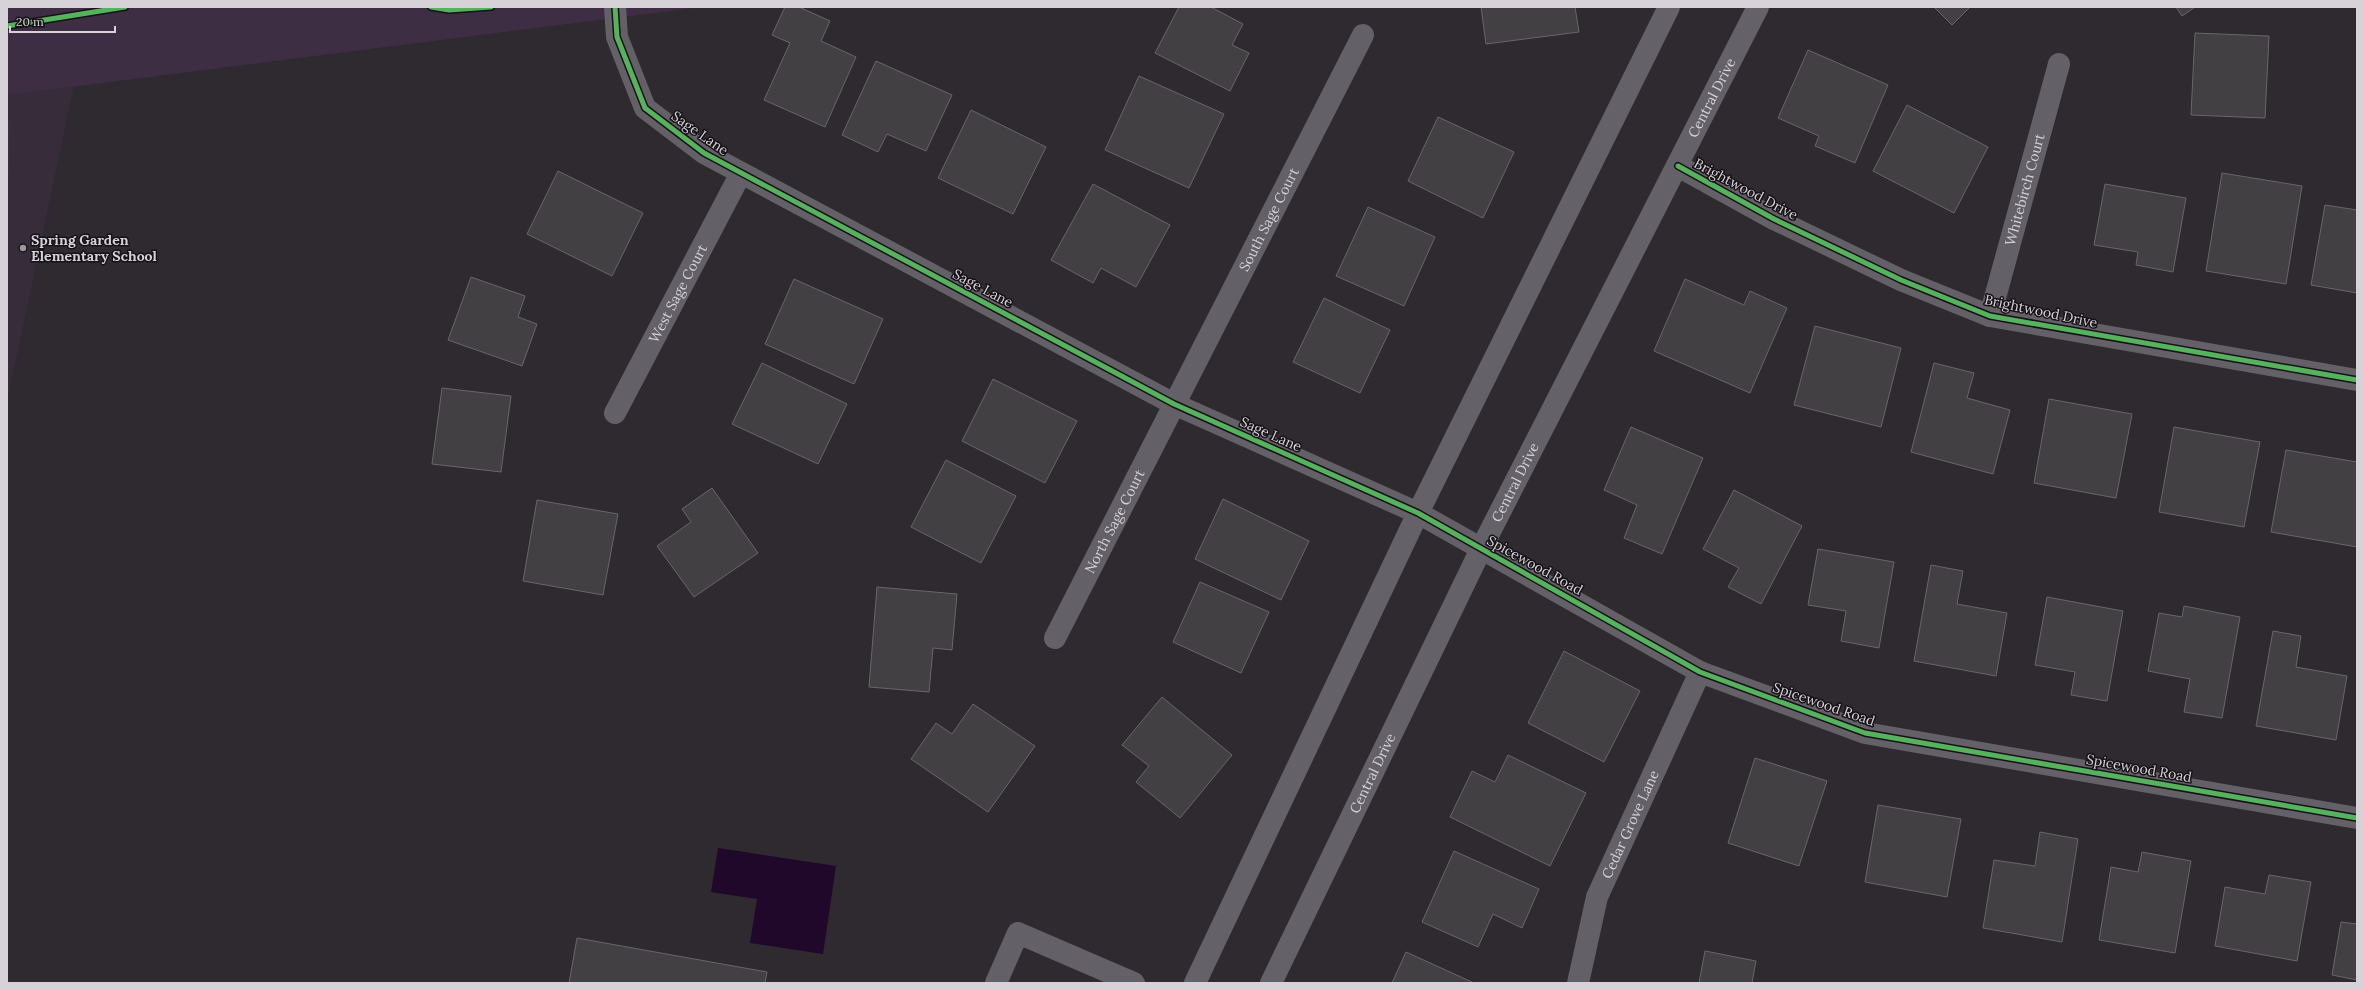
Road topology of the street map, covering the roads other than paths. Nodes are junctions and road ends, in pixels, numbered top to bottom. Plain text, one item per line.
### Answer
1 (615, 7) edge
2 (1669, 7) edge
3 (1758, 7) edge
4 (1363, 35) dead end
5 (2059, 64) dead end
6 (1678, 166) junction
7 (741, 173) junction
8 (1990, 316) junction
9 (2357, 380) edge
10 (1174, 404) junction
11 (615, 413) dead end
12 (1418, 513) junction
13 (1482, 549) junction
14 (1055, 638) dead end
15 (1700, 672) junction
16 (2357, 818) edge
17 (996, 983) edge
18 (1134, 983) edge
19 (1195, 983) edge
20 (1272, 983) edge
21 (1578, 983) edge

1 - 7 street, Sage Lane
2 - 12 main road
3 - 6 main road, Central Drive
4 - 10 street, South Sage Court
5 - 8 street, Whitebirch Court
6 - 8 street, Brightwood Drive
6 - 13 main road, Central Drive
7 - 10 street, Sage Lane
7 - 11 street, West Sage Court
8 - 9 street, Brightwood Drive
10 - 12 street, Sage Lane
10 - 14 street, North Sage Court
12 - 13 street, Spicewood Road
12 - 19 main road
13 - 15 street, Spicewood Road
13 - 20 main road, Central Drive
15 - 16 street, Spicewood Road
15 - 21 street, Cedar Grove Lane
17 - 18 street

